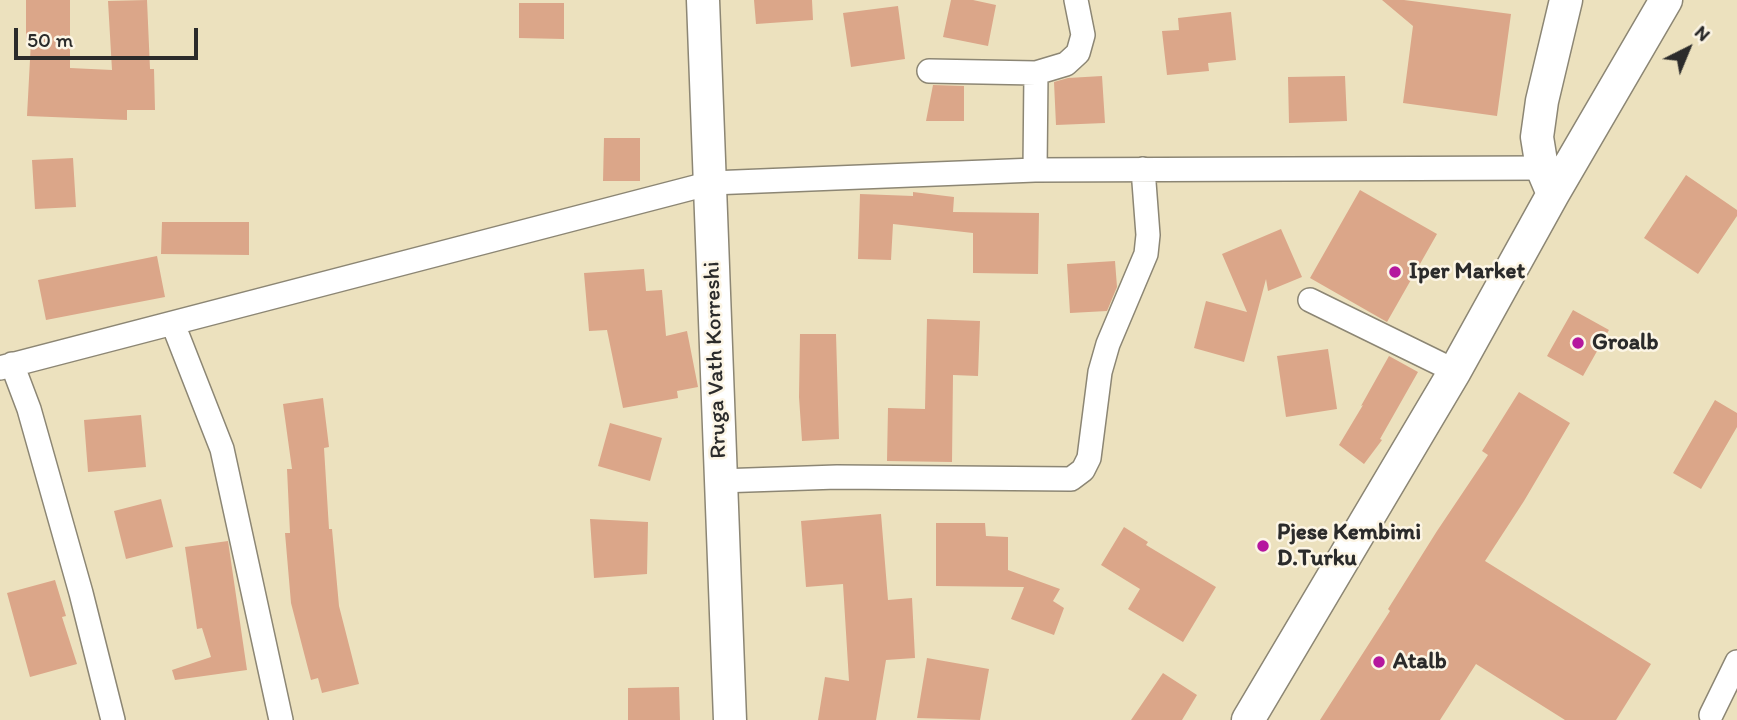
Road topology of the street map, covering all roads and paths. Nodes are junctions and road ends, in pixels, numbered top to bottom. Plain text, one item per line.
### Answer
1 (703, 0) edge
2 (1076, 0) edge
3 (1566, 0) edge
4 (1666, 0) edge
5 (929, 71) dead end
6 (1036, 73) junction
7 (1143, 169) junction
8 (1035, 170) junction
9 (1547, 181) junction
10 (711, 184) junction
11 (1310, 300) dead end
12 (173, 324) junction
13 (6, 366) edge
14 (1455, 371) junction
15 (719, 481) junction
16 (1737, 662) edge
17 (1712, 715) dead end
18 (114, 720) edge
19 (281, 720) edge
20 (730, 720) edge
21 (1248, 720) edge

1 - 10 main road, Rruga Vath Korreshi
2 - 6 street
3 - 9 main road
4 - 9 main road
5 - 6 street
6 - 8 street
7 - 8 street
7 - 9 street
7 - 15 street
8 - 10 street
9 - 14 main road
10 - 12 street
10 - 15 main road, Rruga Vath Korreshi
11 - 14 street
12 - 13 street
12 - 19 street
13 - 18 street
14 - 21 main road
15 - 20 main road, Rruga Vath Korreshi
16 - 17 street

